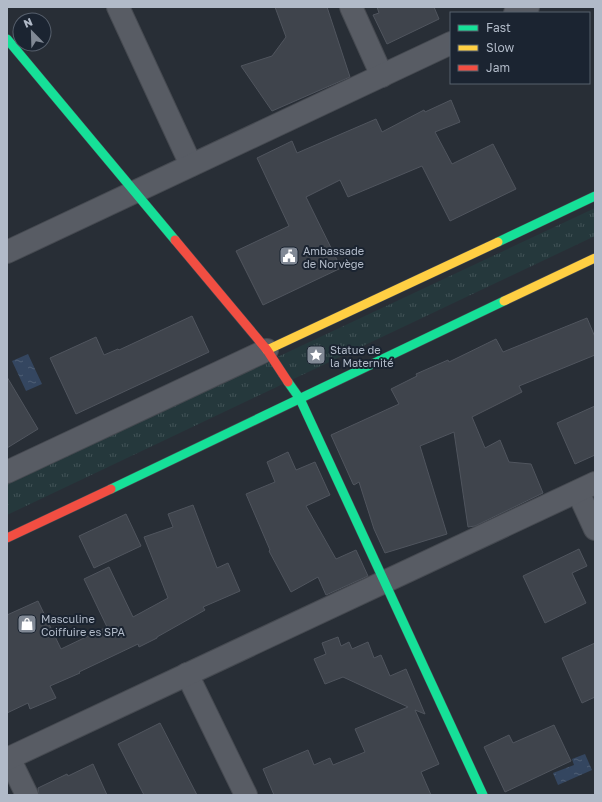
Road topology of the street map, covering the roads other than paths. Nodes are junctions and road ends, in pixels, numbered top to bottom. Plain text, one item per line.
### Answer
1 (118, 7) edge
2 (351, 7) edge
3 (528, 7) edge
4 (517, 12) edge
5 (7, 38) edge
6 (450, 43) edge
7 (382, 76) junction
8 (191, 166) junction
9 (135, 191) junction
10 (595, 196) edge
11 (7, 252) edge
12 (595, 258) edge
13 (267, 350) junction
14 (300, 399) junction
15 (7, 472) edge
16 (586, 488) edge
17 (595, 529) edge
18 (7, 538) edge
19 (385, 582) junction
20 (187, 674) junction
21 (8, 758) edge
22 (27, 795) edge
23 (246, 795) edge
24 (483, 795) edge

1 - 8 street
2 - 7 street
3 - 4 street
5 - 9 street
6 - 7 street
7 - 8 street
8 - 9 street
9 - 11 street
9 - 13 street
10 - 13 street
12 - 14 street
13 - 14 street
13 - 15 street
14 - 18 street
14 - 19 street
16 - 17 street
16 - 19 street
19 - 20 street
19 - 24 street
20 - 21 street
20 - 23 street
21 - 22 street

